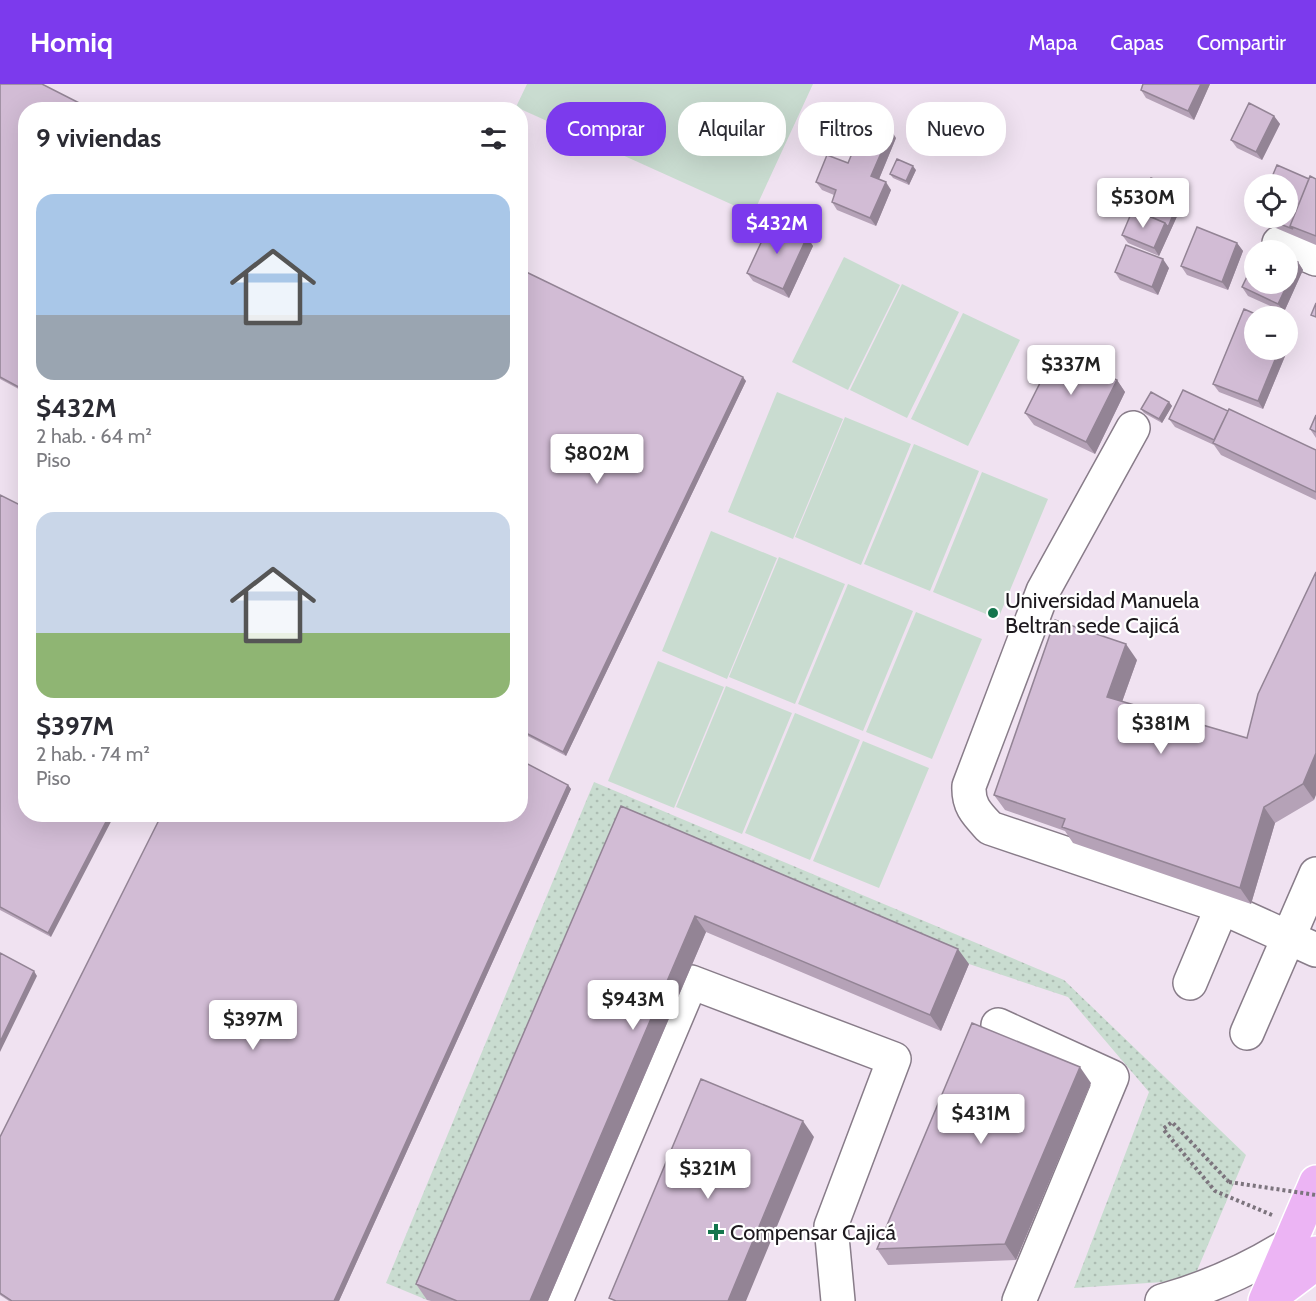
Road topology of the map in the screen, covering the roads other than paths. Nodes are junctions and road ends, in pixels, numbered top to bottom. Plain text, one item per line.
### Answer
1 (1298, 251) edge
2 (1316, 259) edge
3 (1133, 428) dead end
4 (1316, 874) edge
5 (1222, 907) junction
6 (1303, 943) edge
7 (1190, 983) dead end
8 (998, 1025) dead end
9 (1247, 1033) dead end
10 (1316, 1182) edge
11 (1302, 1249) edge
12 (1022, 1300) edge
13 (556, 1301) edge
14 (838, 1301) edge
15 (1162, 1301) edge
16 (1266, 1301) edge

1 - 2 street
3 - 5 street
4 - 6 street
5 - 6 street
5 - 7 street
6 - 9 street
8 - 12 street
10 - 11 highway
11 - 15 street
11 - 16 highway
13 - 14 street

